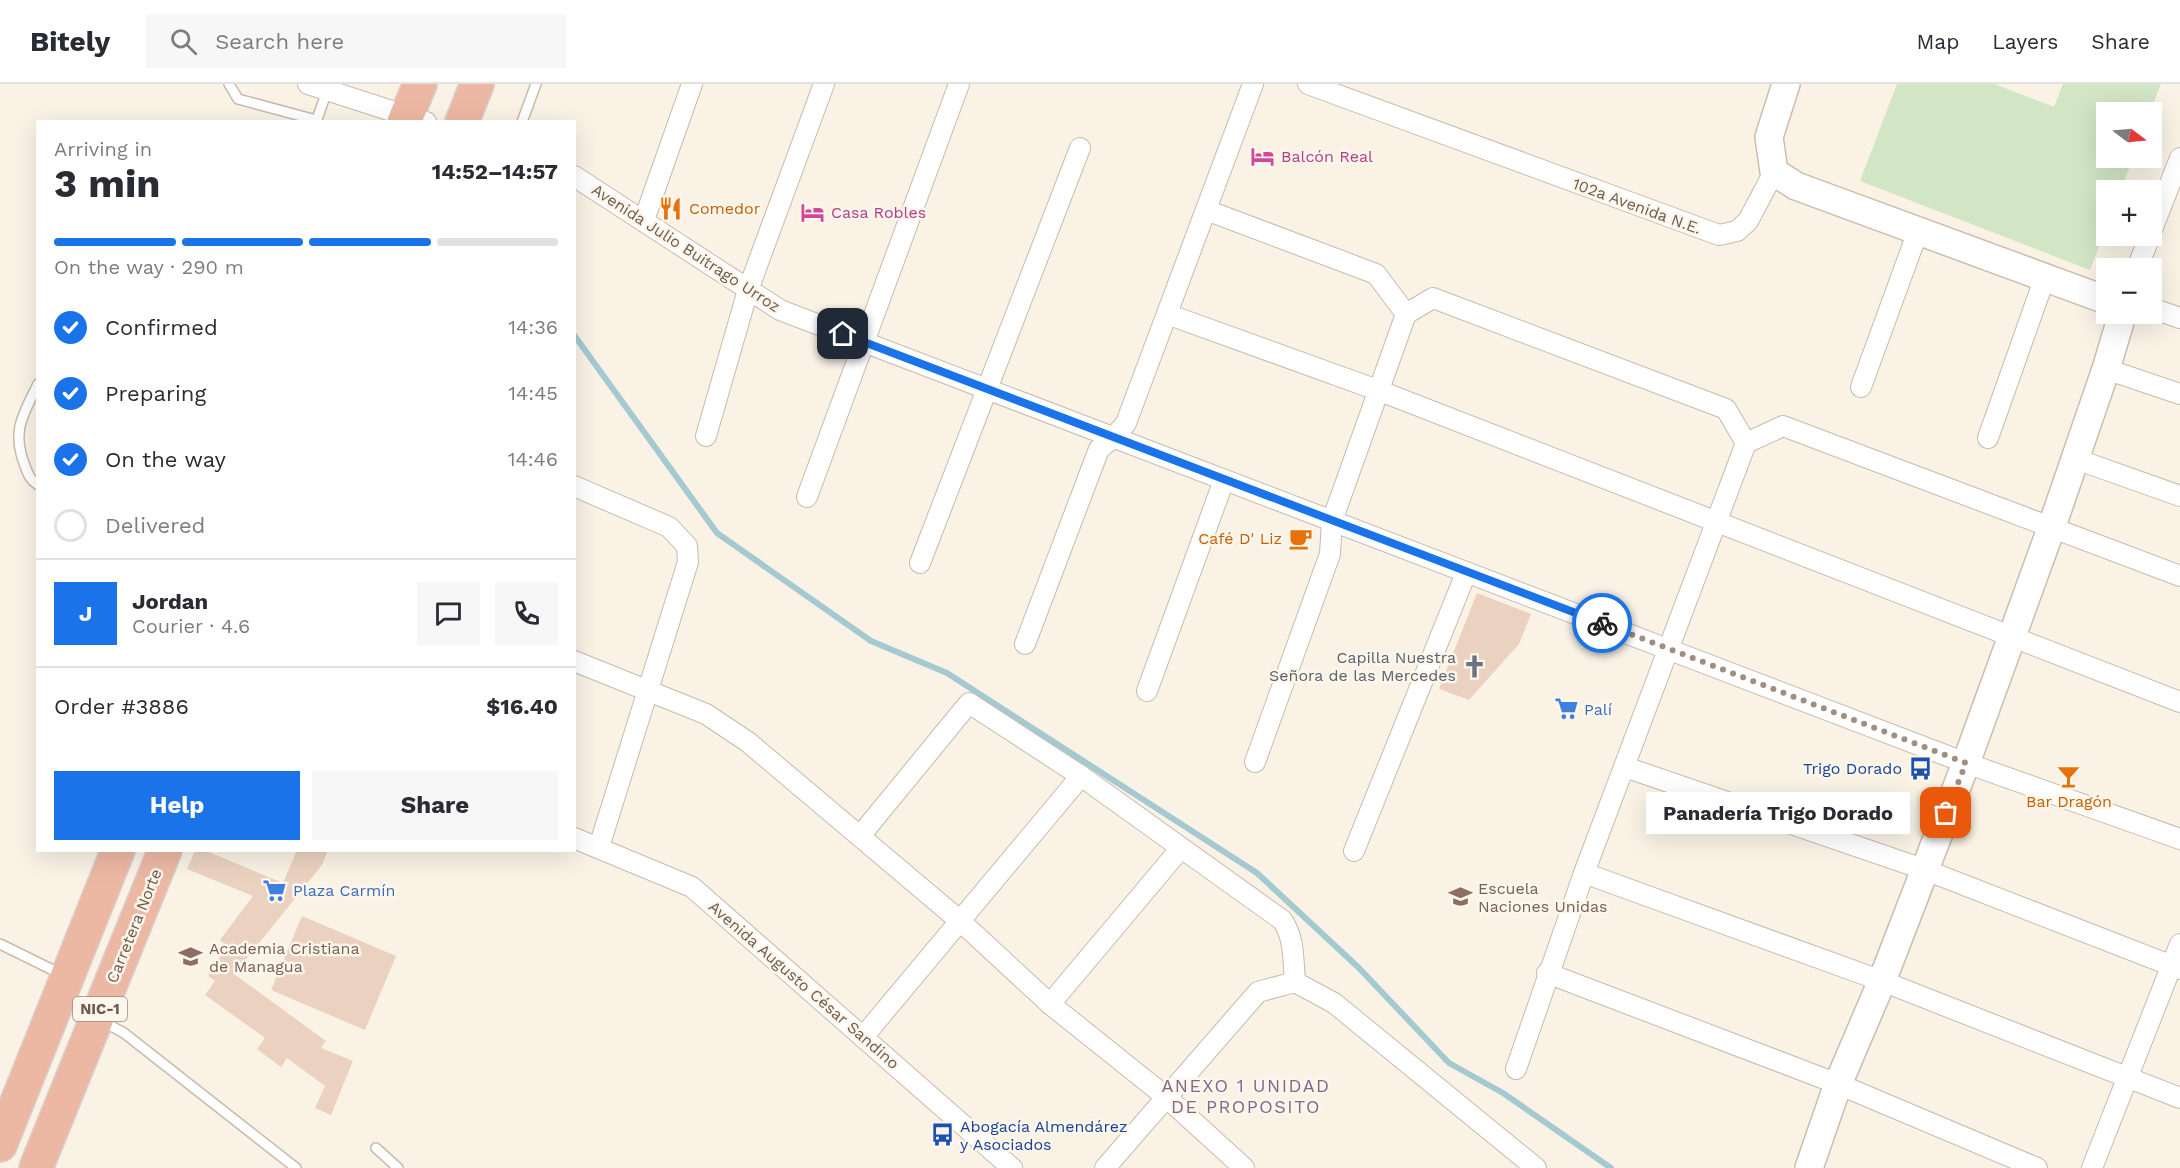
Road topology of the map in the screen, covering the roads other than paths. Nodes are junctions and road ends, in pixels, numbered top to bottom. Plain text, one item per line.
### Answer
1 (229, 84) edge
2 (308, 84) edge
3 (420, 84) edge
4 (477, 84) edge
5 (484, 84) edge
6 (536, 84) edge
7 (692, 84) edge
8 (824, 84) edge
9 (959, 84) edge
10 (1253, 84) edge
11 (1308, 84) edge
12 (1786, 84) edge
13 (327, 91) junction
14 (312, 120) edge
15 (316, 120) edge
16 (412, 120) edge
17 (463, 120) edge
18 (486, 120) edge
19 (523, 120) edge
20 (1080, 148) dead end
21 (2180, 158) edge
22 (1774, 172) junction
23 (576, 177) edge
24 (2162, 204) edge
25 (1206, 210) junction
26 (644, 220) junction
27 (1918, 231) junction
28 (2045, 277) junction
29 (748, 290) junction
30 (2096, 296) edge
31 (2162, 312) edge
32 (1167, 314) junction
33 (1406, 314) junction
34 (2180, 318) edge
35 (2119, 324) edge
36 (864, 342) junction
37 (2106, 369) junction
38 (1861, 387) dead end
39 (36, 388) edge
40 (988, 389) junction
41 (1380, 391) junction
42 (2180, 394) edge
43 (706, 436) dead end
44 (1114, 437) junction
45 (1988, 438) dead end
46 (1746, 443) junction
47 (2073, 458) junction
48 (1224, 480) junction
49 (36, 484) edge
50 (576, 487) edge
51 (2180, 496) edge
52 (807, 497) dead end
53 (1332, 521) junction
54 (1715, 523) junction
55 (2052, 526) junction
56 (920, 563) dead end
57 (1466, 573) junction
58 (2180, 576) edge
59 (2010, 636) junction
60 (1025, 644) dead end
61 (1670, 648) junction
62 (576, 662) edge
63 (649, 690) junction
64 (1147, 691) dead end
65 (2180, 702) edge
66 (1255, 762) dead end
67 (1966, 763) junction
68 (1625, 767) junction
69 (1081, 776) junction
70 (860, 836) junction
71 (576, 839) edge
72 (2180, 839) edge
73 (599, 847) junction
74 (1181, 848) junction
75 (1354, 851) dead end
76 (117, 852) edge
77 (164, 852) edge
78 (1923, 869) junction
79 (1584, 873) junction
80 (959, 920) junction
81 (0, 944) edge
82 (2180, 944) edge
83 (2176, 968) edge
84 (1547, 974) junction
85 (65, 976) junction
86 (1882, 981) junction
87 (1294, 982) junction
88 (1050, 1004) junction
89 (97, 1018) junction
90 (863, 1037) junction
91 (1516, 1069) dead end
92 (2129, 1077) junction
93 (1838, 1084) junction
94 (1165, 1096) junction
95 (2180, 1098) edge
96 (4, 1135) edge
97 (376, 1148) dead end
98 (990, 1161) edge
99 (36, 1168) edge
100 (296, 1168) edge
101 (399, 1168) edge
102 (1012, 1168) edge
103 (1105, 1168) edge
104 (1244, 1168) edge
105 (1536, 1168) edge
106 (1809, 1168) edge
107 (2037, 1168) edge
108 (2092, 1168) edge

1 - 14 lane
2 - 13 street
3 - 16 highway
4 - 17 highway
5 - 18 highway
6 - 19 lane
7 - 26 street
8 - 29 street
9 - 36 street
10 - 25 street
11 - 22 street, 102a Avenida N.E.
12 - 22 street
13 - 15 lane
13 - 16 street
20 - 40 street
21 - 24 street
22 - 27 street
23 - 26 street, Avenida Julio Buitrago Urroz
25 - 32 street
25 - 33 street
26 - 29 street, Avenida Julio Buitrago Urroz
27 - 28 street
27 - 38 street
28 - 30 street
28 - 45 street
29 - 36 street, Avenida Julio Buitrago Urroz
29 - 43 street
31 - 34 street
32 - 41 street
32 - 44 street
33 - 41 street
33 - 46 street
35 - 37 street
36 - 40 street, Avenida Julio Buitrago Urroz
36 - 52 street
37 - 42 street
37 - 47 street
39 - 49 lane
40 - 44 street, Avenida Julio Buitrago Urroz
40 - 56 street
41 - 53 street
41 - 54 street
44 - 48 street, Avenida Julio Buitrago Urroz
44 - 60 street
46 - 54 street
46 - 55 street
47 - 51 street
47 - 55 street
48 - 53 street, Avenida Julio Buitrago Urroz
48 - 64 street
50 - 63 street
53 - 57 street, Avenida Julio Buitrago Urroz
53 - 66 street
54 - 59 street
54 - 61 street
55 - 58 street
55 - 59 street
57 - 61 street, Avenida Julio Buitrago Urroz
57 - 75 street
59 - 65 street
59 - 67 street
61 - 67 street, Avenida Julio Buitrago Urroz
61 - 68 street
62 - 63 street
63 - 70 street
63 - 73 street
67 - 72 street, Avenida Julio Buitrago Urroz
67 - 78 street
68 - 78 street
68 - 79 street
69 - 70 street
69 - 74 street
69 - 80 street
70 - 80 street
71 - 73 street, Avenida Augusto César Sandino
73 - 90 street, Avenida Augusto César Sandino
74 - 87 street
74 - 88 street
76 - 85 highway, NIC-1
77 - 89 highway, Carretera Norte / NIC-1
78 - 83 street
78 - 86 street
79 - 84 street
79 - 86 street
80 - 88 street
80 - 90 street
81 - 85 lane
82 - 83 street
83 - 92 street
84 - 91 street
84 - 93 street
85 - 96 highway, NIC-1
86 - 92 street
86 - 93 street
87 - 94 street
87 - 105 street
88 - 94 street
89 - 96 highway
89 - 99 highway, Carretera Norte / NIC-1
89 - 100 lane
90 - 98 street, Avenida Augusto César Sandino
92 - 95 street
92 - 108 street
93 - 106 street
93 - 107 street
94 - 103 street
94 - 104 street
97 - 101 lane
98 - 102 street, Avenida Augusto César Sandino

